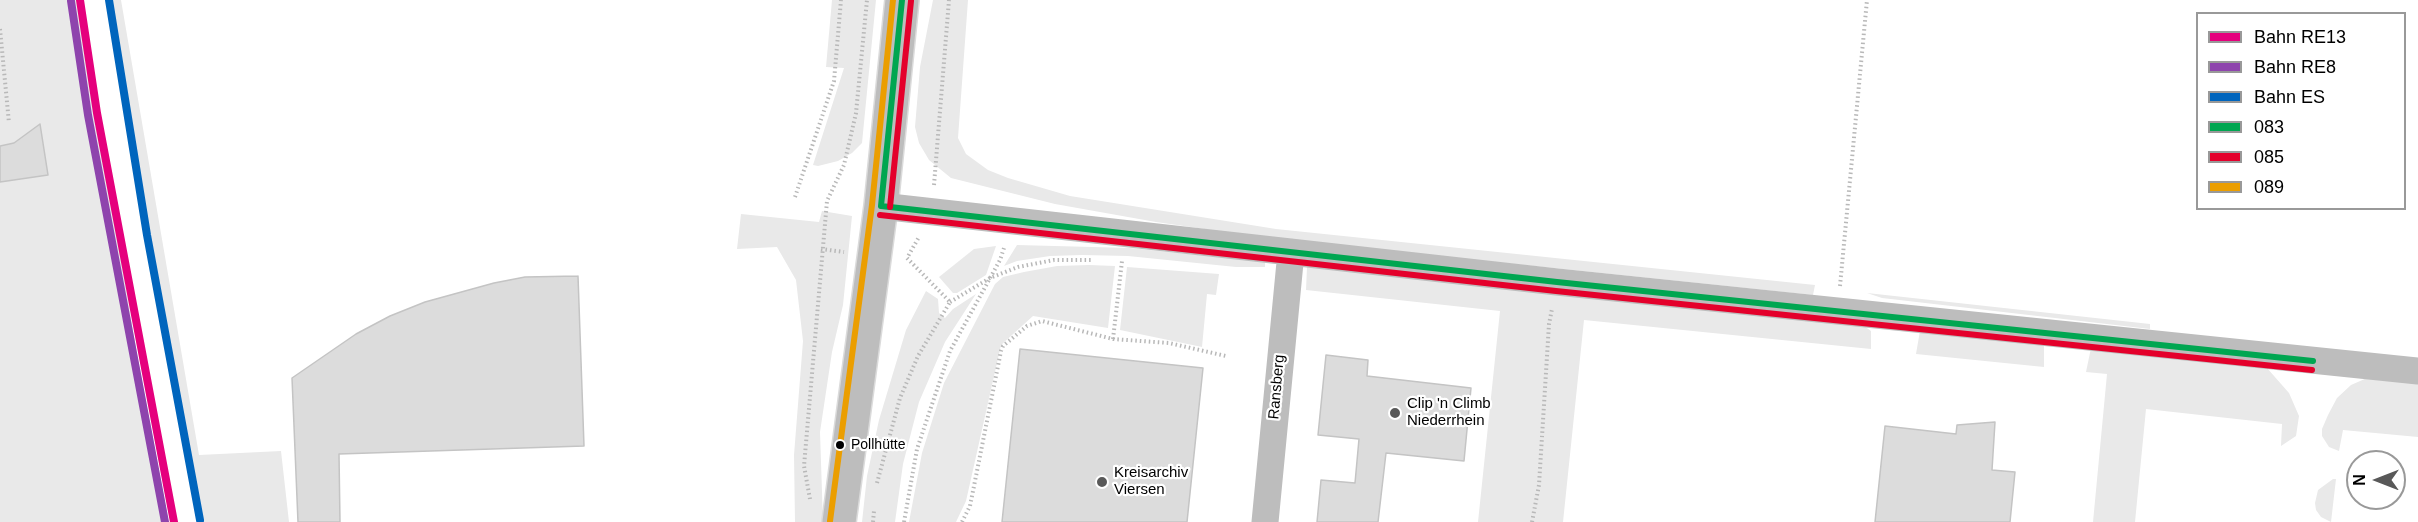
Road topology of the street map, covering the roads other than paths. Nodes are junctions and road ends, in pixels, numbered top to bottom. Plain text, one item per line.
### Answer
1 (902, 0) edge
2 (881, 206) junction
3 (1291, 252) junction
4 (2418, 371) edge
5 (839, 522) edge
6 (1265, 522) edge

1 - 2 main road
2 - 3 street
2 - 5 main road
3 - 4 street
3 - 6 street, Ransberg

